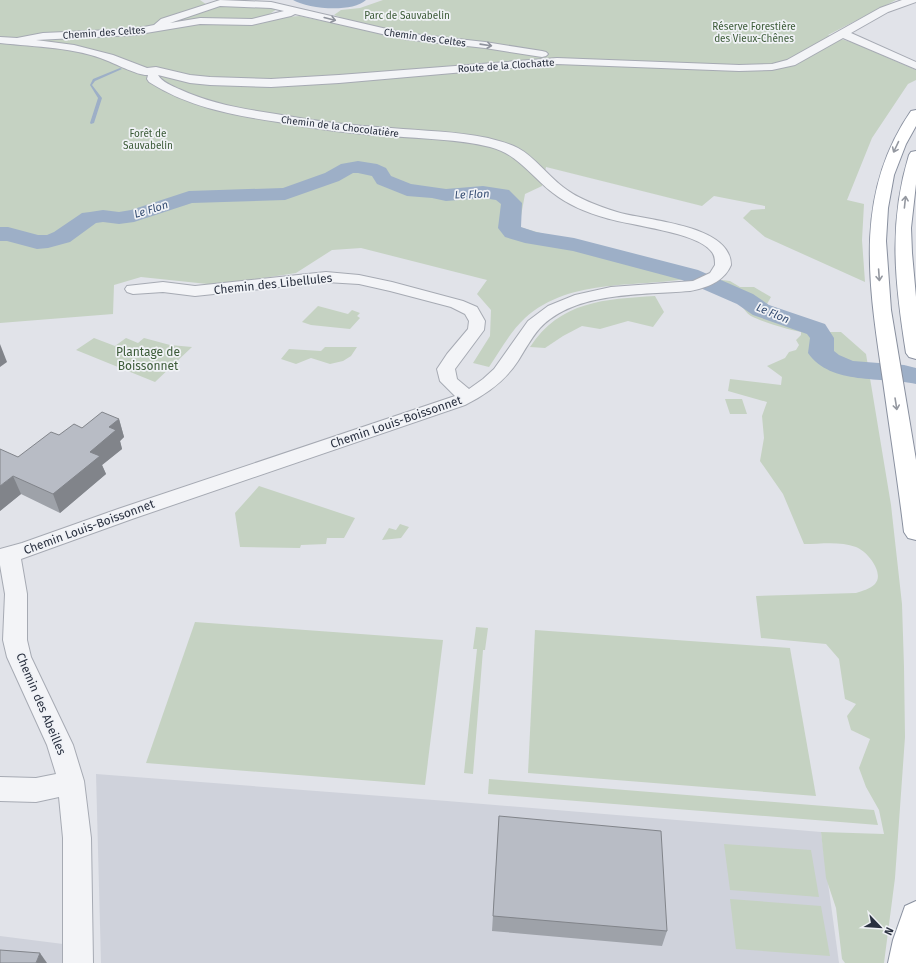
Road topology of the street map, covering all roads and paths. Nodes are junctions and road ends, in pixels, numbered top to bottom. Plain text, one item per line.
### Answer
1 (912, 0) edge
2 (292, 10) junction
3 (158, 27) junction
4 (842, 33) junction
5 (49, 36) junction
6 (0, 39) edge
7 (17, 42) junction
8 (557, 61) junction
9 (916, 66) edge
10 (154, 74) junction
11 (916, 114) edge
12 (916, 155) edge
13 (530, 164) joint
14 (133, 289) dead end
15 (916, 352) edge
16 (467, 397) junction
17 (916, 532) edge
18 (5, 556) edge
19 (71, 781) junction
20 (0, 789) edge
21 (916, 917) edge
22 (78, 963) edge
23 (904, 963) edge

1 - 4 street, Route de la Clochatte
2 - 3 street, Chemin des Celtes
2 - 3 street, Chemin des Celtes
2 -> 8 street, Chemin des Celtes
3 - 5 street, Chemin des Celtes
4 - 8 street, Route de la Clochatte
4 - 9 street
5 - 6 street, Chemin des Celtes
5 - 7 street, Chemin des Celtes
6 - 7 street, Chemin de la Chocolatière
7 - 10 street, Chemin de la Chocolatière
8 - 10 street, Route de la Clochatte
10 - 13 street, Chemin de la Chocolatière
11 -> 17 highway
15 -> 12 highway
13 - 16 street, Chemin Louis-Boissonnet
14 - 16 street, Chemin des Libellules
16 - 18 street, Chemin Louis-Boissonnet
18 - 19 street, Chemin des Abeilles
19 - 20 street
19 - 22 street, Chemin des Abeilles
21 - 23 highway

